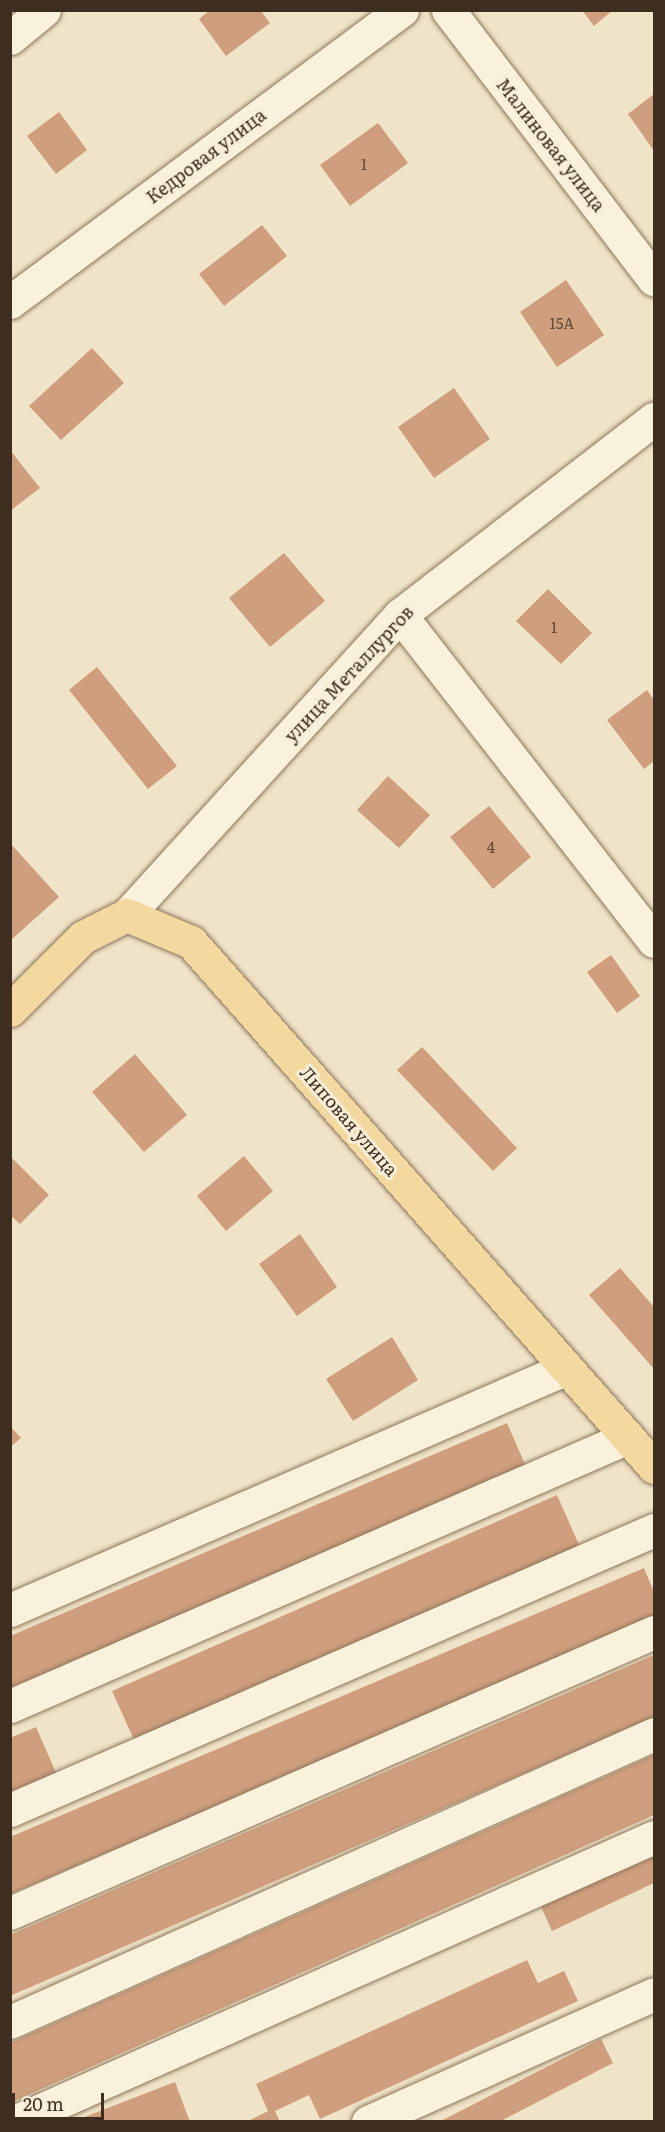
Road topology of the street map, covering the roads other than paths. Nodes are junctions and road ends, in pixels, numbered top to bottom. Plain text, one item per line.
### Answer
1 (44, 10) edge
2 (402, 10) edge
3 (448, 10) edge
4 (10, 38) edge
5 (654, 279) edge
6 (10, 302) edge
7 (654, 419) edge
8 (400, 615) junction
9 (127, 915) junction
10 (654, 941) edge
11 (10, 1010) edge
12 (567, 1368) junction
13 (628, 1437) junction
14 (654, 1467) edge
15 (654, 1530) edge
16 (10, 1610) edge
17 (654, 1632) edge
18 (10, 1706) edge
19 (654, 1734) edge
20 (10, 1810) edge
21 (654, 1837) edge
22 (10, 1913) edge
23 (654, 1995) edge
24 (10, 2022) edge
25 (14, 2121) edge
26 (369, 2121) edge

1 - 4 street
2 - 6 street, Кедровая улица
3 - 5 street, Малиновая улица
7 - 8 street, улица Металлургов
8 - 9 street, улица Металлургов
8 - 10 street
9 - 11 main road
9 - 12 main road, Липовая улица
12 - 13 main road, Липовая улица
12 - 16 street
13 - 14 main road, Липовая улица
13 - 18 street
15 - 20 street
17 - 22 street
19 - 24 street
21 - 25 street
23 - 26 street

